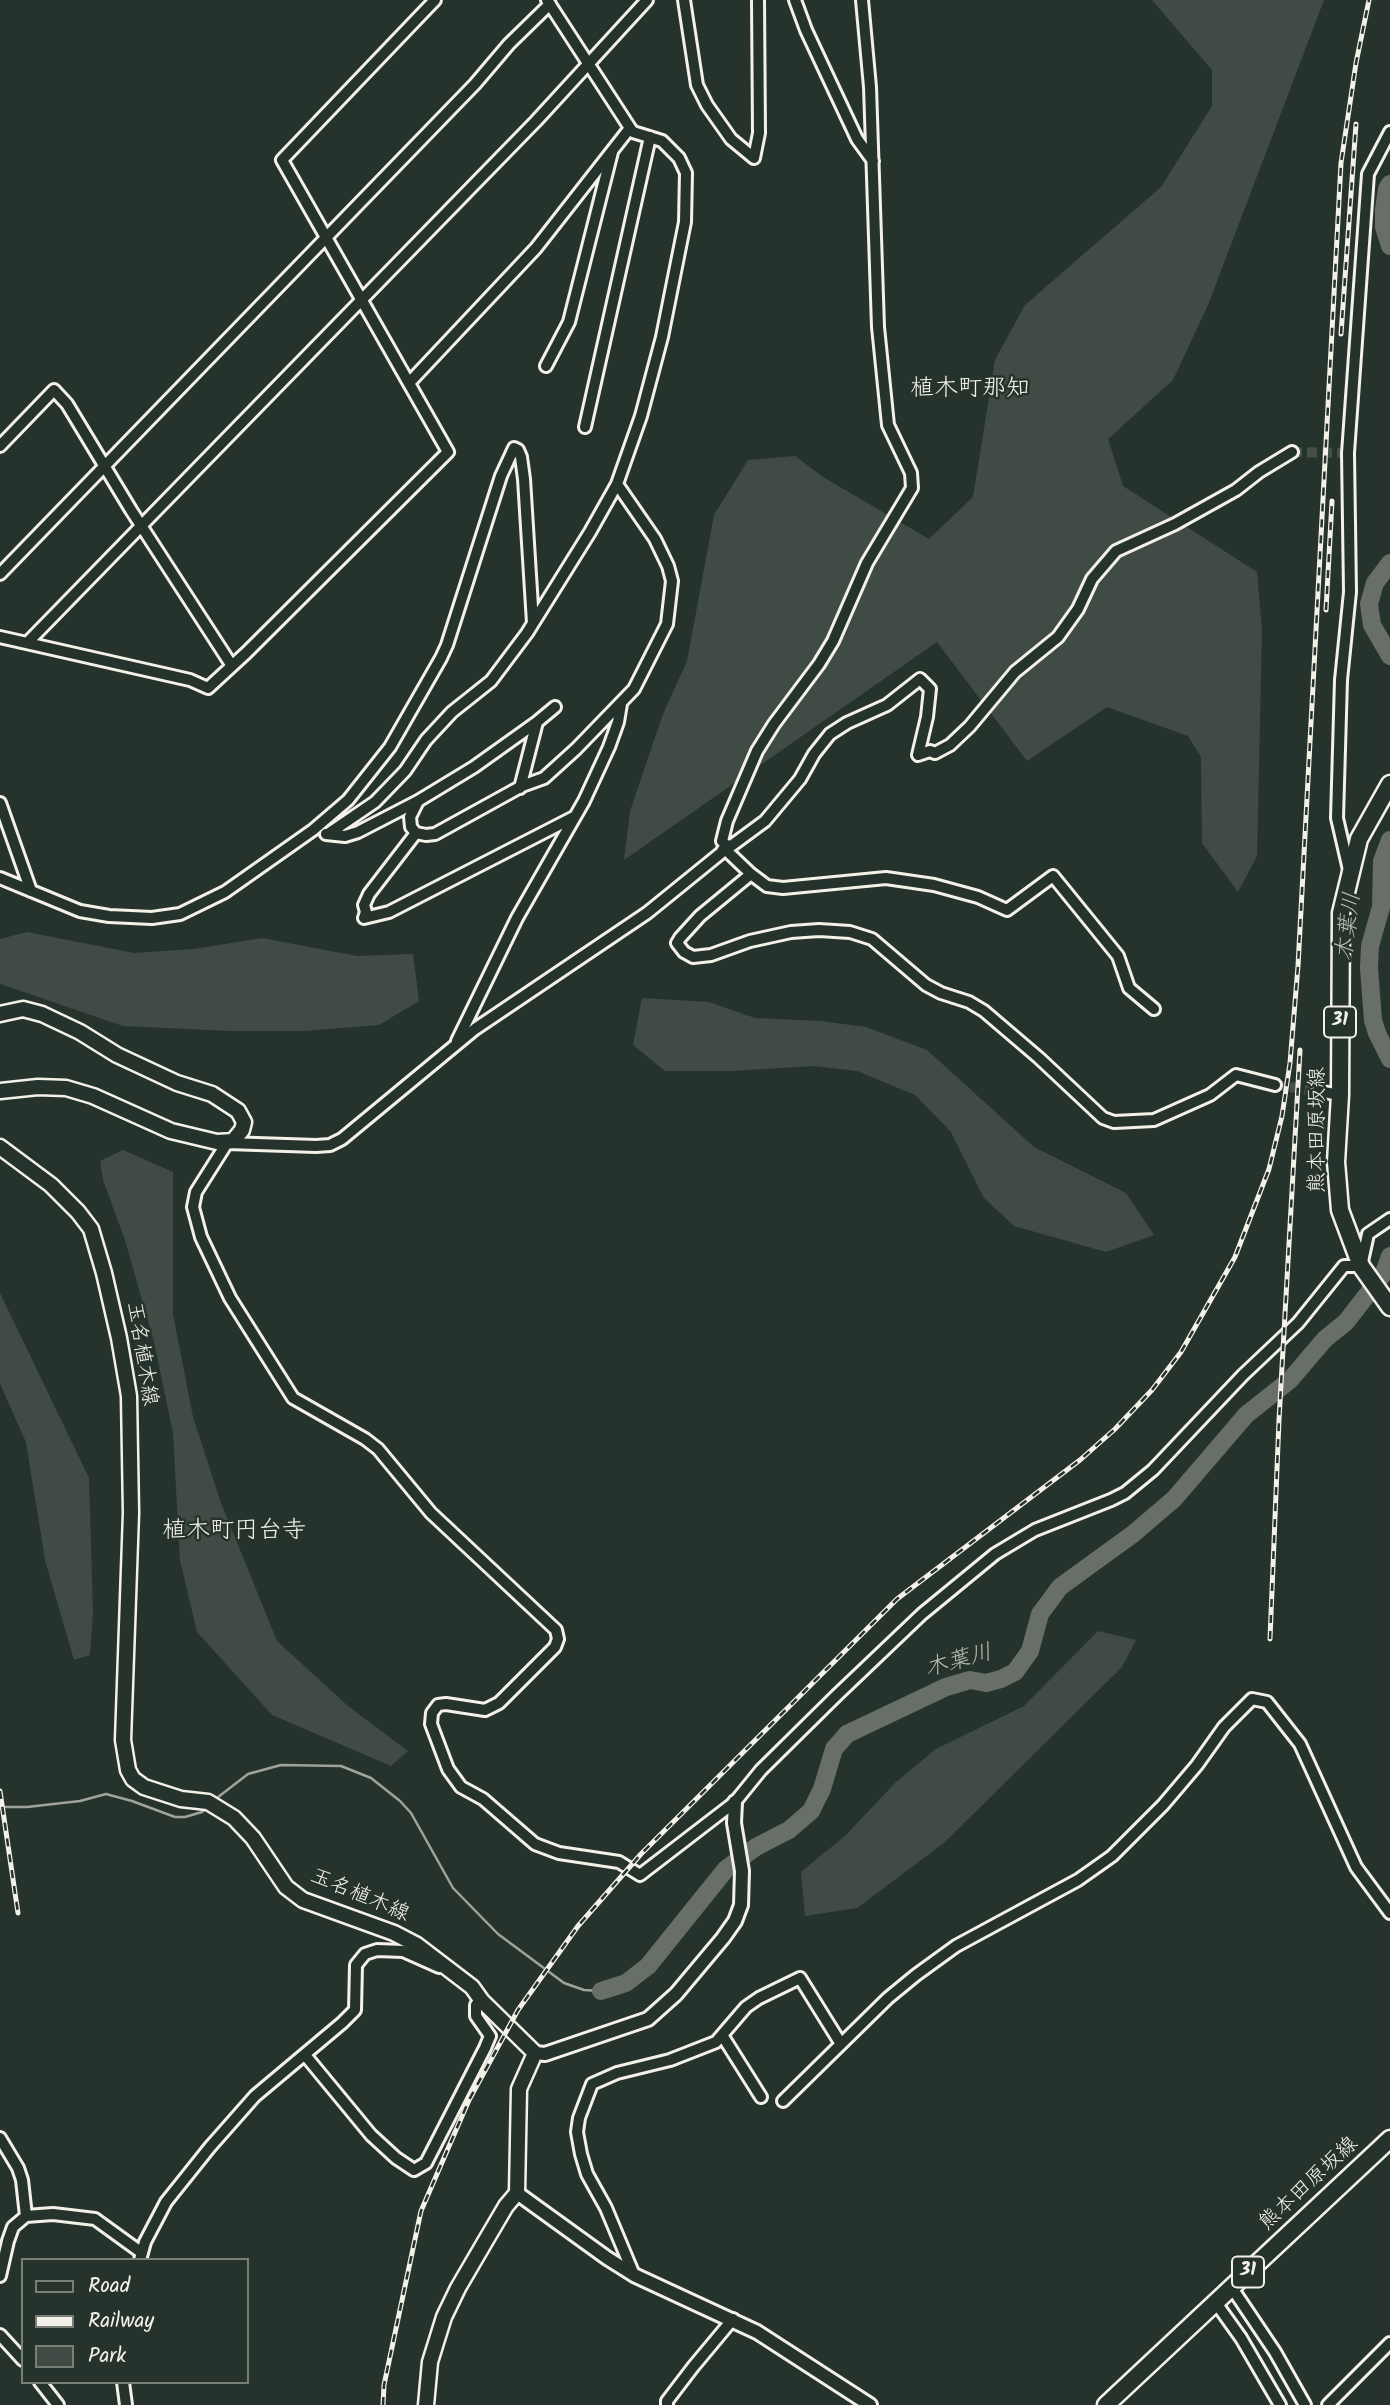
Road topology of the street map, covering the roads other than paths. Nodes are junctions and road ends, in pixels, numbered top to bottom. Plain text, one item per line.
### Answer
1 (435, 0) edge
2 (647, 0) edge
3 (684, 0) edge
4 (758, 0) edge
5 (795, 0) edge
6 (862, 0) edge
7 (548, 2) edge
8 (589, 64) junction
9 (630, 128) junction
10 (1390, 132) edge
11 (650, 137) junction
12 (613, 149) junction
13 (873, 162) junction
14 (326, 238) junction
15 (362, 301) junction
16 (546, 366) dead end
17 (409, 383) junction
18 (585, 427) dead end
19 (0, 446) edge
20 (1292, 452) tunnel mouth
21 (104, 465) junction
22 (617, 484) junction
23 (141, 525) junction
24 (0, 574) edge
25 (533, 622) junction
26 (0, 637) edge
27 (27, 643) junction
28 (232, 666) junction
29 (621, 704) junction
30 (555, 707) dead end
31 (537, 722) junction
32 (1390, 784) edge
33 (520, 788) junction
34 (418, 802) junction
35 (0, 803) edge
36 (574, 817) junction
37 (313, 830) junction
38 (415, 833) junction
39 (328, 834) junction
40 (726, 845) junction
41 (1349, 873) junction
42 (751, 874) junction
43 (0, 878) edge
44 (31, 891) junction
45 (1154, 1009) dead end
46 (0, 1014) edge
47 (456, 1044) junction
48 (1275, 1086) tunnel mouth
49 (1318, 1090) tunnel mouth
50 (0, 1091) edge
51 (1340, 1095) junction
52 (227, 1143) junction
53 (0, 1147) edge
54 (1390, 1219) edge
55 (1364, 1271) junction
56 (1387, 1303) edge
57 (735, 1802) junction
58 (1390, 1913) edge
59 (455, 1973) junction
60 (481, 1999) junction
61 (722, 2035) junction
62 (841, 2044) junction
63 (535, 2053) junction
64 (305, 2054) junction
65 (761, 2097) dead end
66 (783, 2101) dead end
67 (0, 2138) edge
68 (1390, 2139) edge
69 (517, 2193) junction
70 (26, 2216) junction
71 (141, 2256) edge
72 (635, 2275) junction
73 (0, 2276) edge
74 (1232, 2288) junction
75 (1216, 2303) junction
76 (733, 2319) junction
77 (0, 2334) edge
78 (1390, 2343) edge
79 (21, 2358) edge
80 (42, 2384) edge
81 (123, 2384) edge
82 (1335, 2403) edge
83 (58, 2405) edge
84 (126, 2405) edge
85 (426, 2405) edge
86 (667, 2405) edge
87 (870, 2405) edge
88 (1106, 2405) edge
89 (1280, 2405) edge
90 (1305, 2405) edge

1 - 14 street
2 - 8 street
3 - 4 street
5 - 13 street
6 - 13 street
7 - 8 street
7 - 14 street
8 - 9 street
8 - 15 street
9 - 11 street
9 - 12 street
10 - 41 street
11 - 18 street
11 - 22 street
12 - 16 street
12 - 17 street
13 - 40 street
14 - 15 street
14 - 21 street
15 - 17 street
15 - 23 street
17 - 28 street
19 - 21 street
20 - 40 street
21 - 23 street
21 - 24 street
22 - 25 street
22 - 29 street
23 - 27 street
23 - 28 street
25 - 37 street
25 - 39 street
26 - 27 street
27 - 28 street
29 - 33 street
29 - 36 street
30 - 31 street
31 - 33 street
31 - 34 street
32 - 41 main road, 熊本田原坂線 / 31
33 - 38 street
34 - 38 street
34 - 39 street
35 - 44 street
36 - 38 street
36 - 47 street
37 - 39 street
37 - 44 street
40 - 42 street
40 - 47 street
41 - 51 main road, 熊本田原坂線 / 31
42 - 45 street
42 - 48 street
43 - 44 street
46 - 52 main road
47 - 52 street
49 - 51 street
50 - 52 main road
51 - 55 main road, 熊本田原坂線 / 31
52 - 57 street
53 - 59 main road, 玉名植木線
54 - 55 street
55 - 56 main road, 熊本田原坂線 / 31
55 - 57 street
57 - 63 street
58 - 62 street
59 - 60 main road, 玉名植木線
59 - 64 street
60 - 63 main road, 玉名植木線
60 - 64 street
61 - 62 street
61 - 65 street
61 - 72 street
62 - 66 street
63 - 69 main road
64 - 71 street
67 - 70 street
68 - 74 main road, 熊本田原坂線 / 31
69 - 72 street
69 - 85 main road
70 - 71 street
70 - 73 street
72 - 76 street
74 - 75 main road, 熊本田原坂線 / 31
74 - 90 street
75 - 88 main road, 熊本田原坂線 / 31
75 - 89 street
76 - 86 street
76 - 87 street
77 - 79 street
78 - 82 street
80 - 83 street
81 - 84 street

